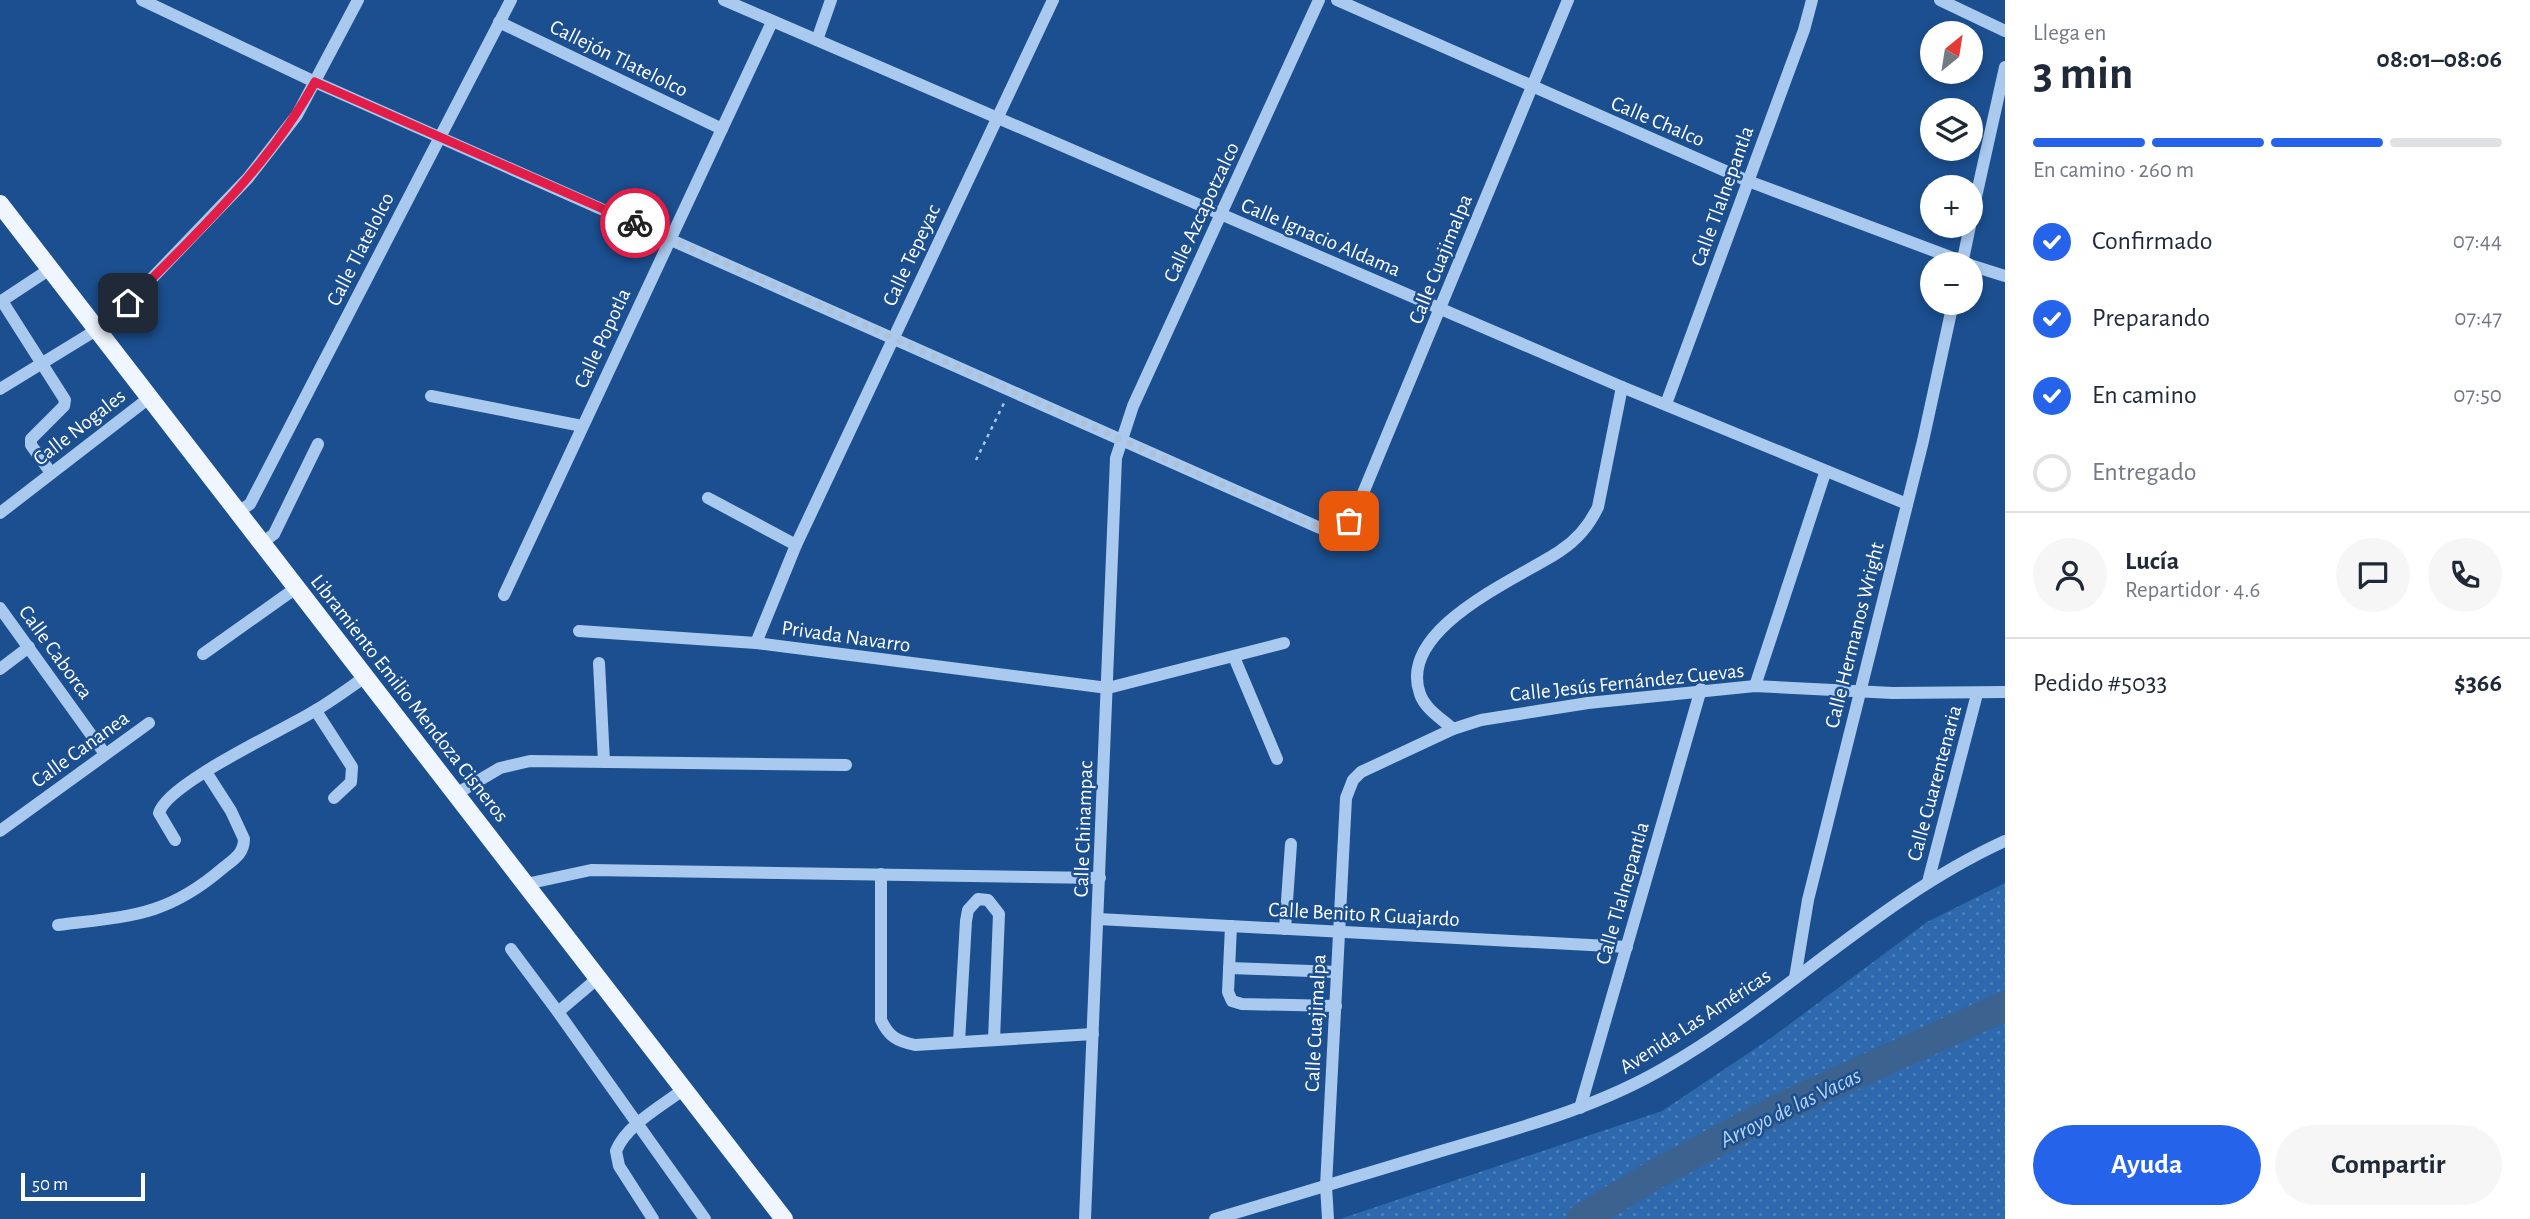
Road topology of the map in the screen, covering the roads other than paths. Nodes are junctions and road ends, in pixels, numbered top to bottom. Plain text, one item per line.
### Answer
1 (142, 0) edge
2 (358, 0) edge
3 (511, 0) edge
4 (724, 0) edge
5 (831, 0) edge
6 (1053, 0) edge
7 (1319, 0) edge
8 (1337, 0) edge
9 (1568, 0) edge
10 (1812, 0) edge
11 (1940, 0) edge
12 (157, 3) edge
13 (499, 22) junction
14 (772, 22) junction
15 (2005, 31) edge
16 (817, 40) junction
17 (2005, 67) edge
18 (315, 82) junction
19 (1531, 87) junction
20 (997, 118) junction
21 (722, 129) junction
22 (439, 137) junction
23 (1981, 175) edge
24 (1748, 181) junction
25 (0, 204) edge
26 (1220, 215) junction
27 (671, 238) junction
28 (1934, 252) edge
29 (50, 269) junction
30 (1983, 269) edge
31 (2005, 276) edge
32 (1, 302) edge
33 (1440, 309) junction
34 (1950, 315) edge
35 (97, 331) junction
36 (893, 338) junction
37 (43, 364) junction
38 (1622, 387) junction
39 (0, 389) edge
40 (431, 396) dead end
41 (149, 398) junction
42 (1666, 404) junction
43 (582, 426) junction
44 (1119, 440) junction
45 (318, 444) dead end
46 (51, 473) junction
47 (1825, 473) junction
48 (708, 498) dead end
49 (1907, 504) junction
50 (238, 512) junction
51 (0, 513) edge
52 (262, 543) junction
53 (796, 545) junction
54 (296, 587) junction
55 (504, 595) dead end
56 (0, 608) edge
57 (579, 631) dead end
58 (756, 643) junction
59 (1284, 643) dead end
60 (29, 647) junction
61 (203, 654) dead end
62 (1234, 657) junction
63 (599, 663) dead end
64 (0, 669) edge
65 (365, 677) junction
66 (1755, 686) junction
67 (1108, 688) junction
68 (1701, 689) junction
69 (1860, 691) junction
70 (2005, 692) edge
71 (1977, 694) junction
72 (316, 711) junction
73 (149, 723) dead end
74 (1453, 729) junction
75 (105, 754) junction
76 (1277, 760) dead end
77 (604, 762) junction
78 (846, 765) dead end
79 (206, 772) junction
80 (1353, 780) joint
81 (456, 794) junction
82 (334, 799) dead end
83 (0, 812) edge
84 (5, 828) edge
85 (176, 840) dead end
86 (2005, 841) edge
87 (1291, 844) dead end
88 (881, 874) junction
89 (1100, 878) junction
90 (1928, 882) junction
91 (526, 884) junction
92 (1098, 919) junction
93 (58, 925) dead end
94 (1231, 926) junction
95 (1286, 929) junction
96 (1340, 932) junction
97 (1627, 947) junction
98 (511, 949) dead end
99 (1229, 968) junction
100 (1338, 972) junction
101 (598, 978) junction
102 (1795, 978) junction
103 (1336, 1006) junction
104 (558, 1012) junction
105 (1093, 1034) junction
106 (993, 1040) junction
107 (959, 1042) junction
108 (684, 1089) junction
109 (1580, 1108) junction
110 (638, 1124) junction
111 (1326, 1186) junction
112 (653, 1219) edge
113 (705, 1219) edge
114 (784, 1219) edge
115 (1085, 1219) edge
116 (1215, 1219) edge
117 (1328, 1219) edge

1 - 12 street
2 - 18 street
3 - 13 street, Calle Tlatelolco
4 - 14 street, Calle Ignacio Aldama
5 - 16 street
6 - 20 street, Calle Tepeyac
7 - 26 street, Calle Azcapotzalco
8 - 19 street, Calle Chalco
9 - 19 street, Calle Cuajimalpa
10 - 24 street, Calle Tlalnepantla
11 - 15 street
12 - 18 street
13 - 21 street, Callejón Tlatelolco
13 - 22 street, Calle Tlatelolco
14 - 16 street, Calle Ignacio Aldama
14 - 21 street, Calle Popotla
16 - 20 street, Calle Ignacio Aldama
17 - 23 street
18 - 22 street
18 - 35 street
19 - 24 street, Calle Chalco
19 - 33 street, Calle Cuajimalpa
20 - 26 street, Calle Ignacio Aldama
20 - 36 street, Calle Tepeyac
21 - 27 street, Calle Popotla
22 - 27 street
22 - 50 street, Calle Tlatelolco
24 - 28 street, Calle Chalco
24 - 42 street, Calle Tlalnepantla
25 - 29 main road, Libramiento Emilio Mendoza Cisneros
26 - 33 street, Calle Ignacio Aldama
26 - 44 street, Calle Azcapotzalco
27 - 36 street
27 - 43 street, Calle Popotla
29 - 32 street
29 - 35 main road, Libramiento Emilio Mendoza Cisneros
30 - 31 street, Calle Chalco
32 - 37 street
33 - 38 street, Calle Ignacio Aldama
33 - 44 street, Calle Cuajimalpa
34 - 49 street, Calle Hermanos Wright
35 - 37 street
35 - 41 main road, Libramiento Emilio Mendoza Cisneros
36 - 44 street
36 - 53 street, Calle Tepeyac
37 - 39 street
37 - 46 street
38 - 42 street, Calle Ignacio Aldama
38 - 74 street
40 - 43 street
41 - 46 street, Calle Nogales
41 - 50 main road, Libramiento Emilio Mendoza Cisneros
42 - 47 street, Calle Ignacio Aldama
43 - 55 street, Calle Popotla
44 - 67 street, Calle Chinampac
45 - 52 street
46 - 51 street, Calle Nogales
47 - 49 street, Calle Ignacio Aldama
47 - 66 street
48 - 53 street
49 - 69 street, Calle Hermanos Wright
50 - 52 main road, Libramiento Emilio Mendoza Cisneros
52 - 54 main road, Libramiento Emilio Mendoza Cisneros
53 - 58 street, Calle Tepeyac
54 - 61 street
54 - 65 main road, Libramiento Emilio Mendoza Cisneros
56 - 60 street, Calle Caborca
57 - 58 street, Privada Navarro
58 - 67 street, Privada Navarro
59 - 62 street
60 - 64 street
60 - 75 street, Calle Caborca
62 - 67 street
62 - 76 street
63 - 77 street
65 - 72 street
65 - 81 main road, Libramiento Emilio Mendoza Cisneros
66 - 68 street, Calle Jesús Fernández Cuevas
66 - 69 street, Calle Jesús Fernández Cuevas
67 - 89 street, Calle Chinampac
68 - 74 street, Calle Jesús Fernández Cuevas
68 - 97 street, Calle Tlalnepantla
69 - 71 street, Calle Jesús Fernández Cuevas
69 - 102 street, Calle Hermanos Wright
70 - 71 street, Calle Jesús Fernández Cuevas
71 - 90 street, Calle Cuarentenaria
72 - 79 street
72 - 82 street
73 - 75 street, Calle Cananea
74 - 80 street, Calle Jesús Fernández Cuevas
75 - 84 street, Calle Cananea
77 - 78 street
77 - 81 street
79 - 85 street
79 - 93 street
80 - 96 street, Calle Cuajimalpa
81 - 91 main road, Libramiento Emilio Mendoza Cisneros
83 - 84 street
86 - 90 street, Avenida Las Américas
87 - 95 street
88 - 89 street
88 - 91 street
88 - 107 street
89 - 92 street, Calle Chinampac
90 - 102 street, Avenida Las Américas
91 - 101 main road, Libramiento Emilio Mendoza Cisneros
92 - 94 street, Calle Benito R Guajardo
92 - 105 street, Calle Chinampac
94 - 95 street, Calle Benito R Guajardo
94 - 99 street
95 - 96 street, Calle Benito R Guajardo
96 - 97 street, Calle Benito R Guajardo
96 - 100 street, Calle Cuajimalpa
97 - 109 street, Calle Tlalnepantla
98 - 104 street
99 - 100 street
99 - 103 street
100 - 103 street, Calle Cuajimalpa
101 - 104 street
101 - 108 main road, Libramiento Emilio Mendoza Cisneros
102 - 109 street, Avenida Las Américas
103 - 111 street, Calle Cuajimalpa
104 - 110 street
105 - 106 street
105 - 115 street, Calle Chinampac
106 - 107 street
106 - 107 street
108 - 110 street
108 - 114 main road, Libramiento Emilio Mendoza Cisneros
109 - 111 street, Avenida Las Américas
110 - 112 street
110 - 113 street
111 - 116 street, Avenida Las Américas
111 - 117 street, Calle Cuajimalpa

